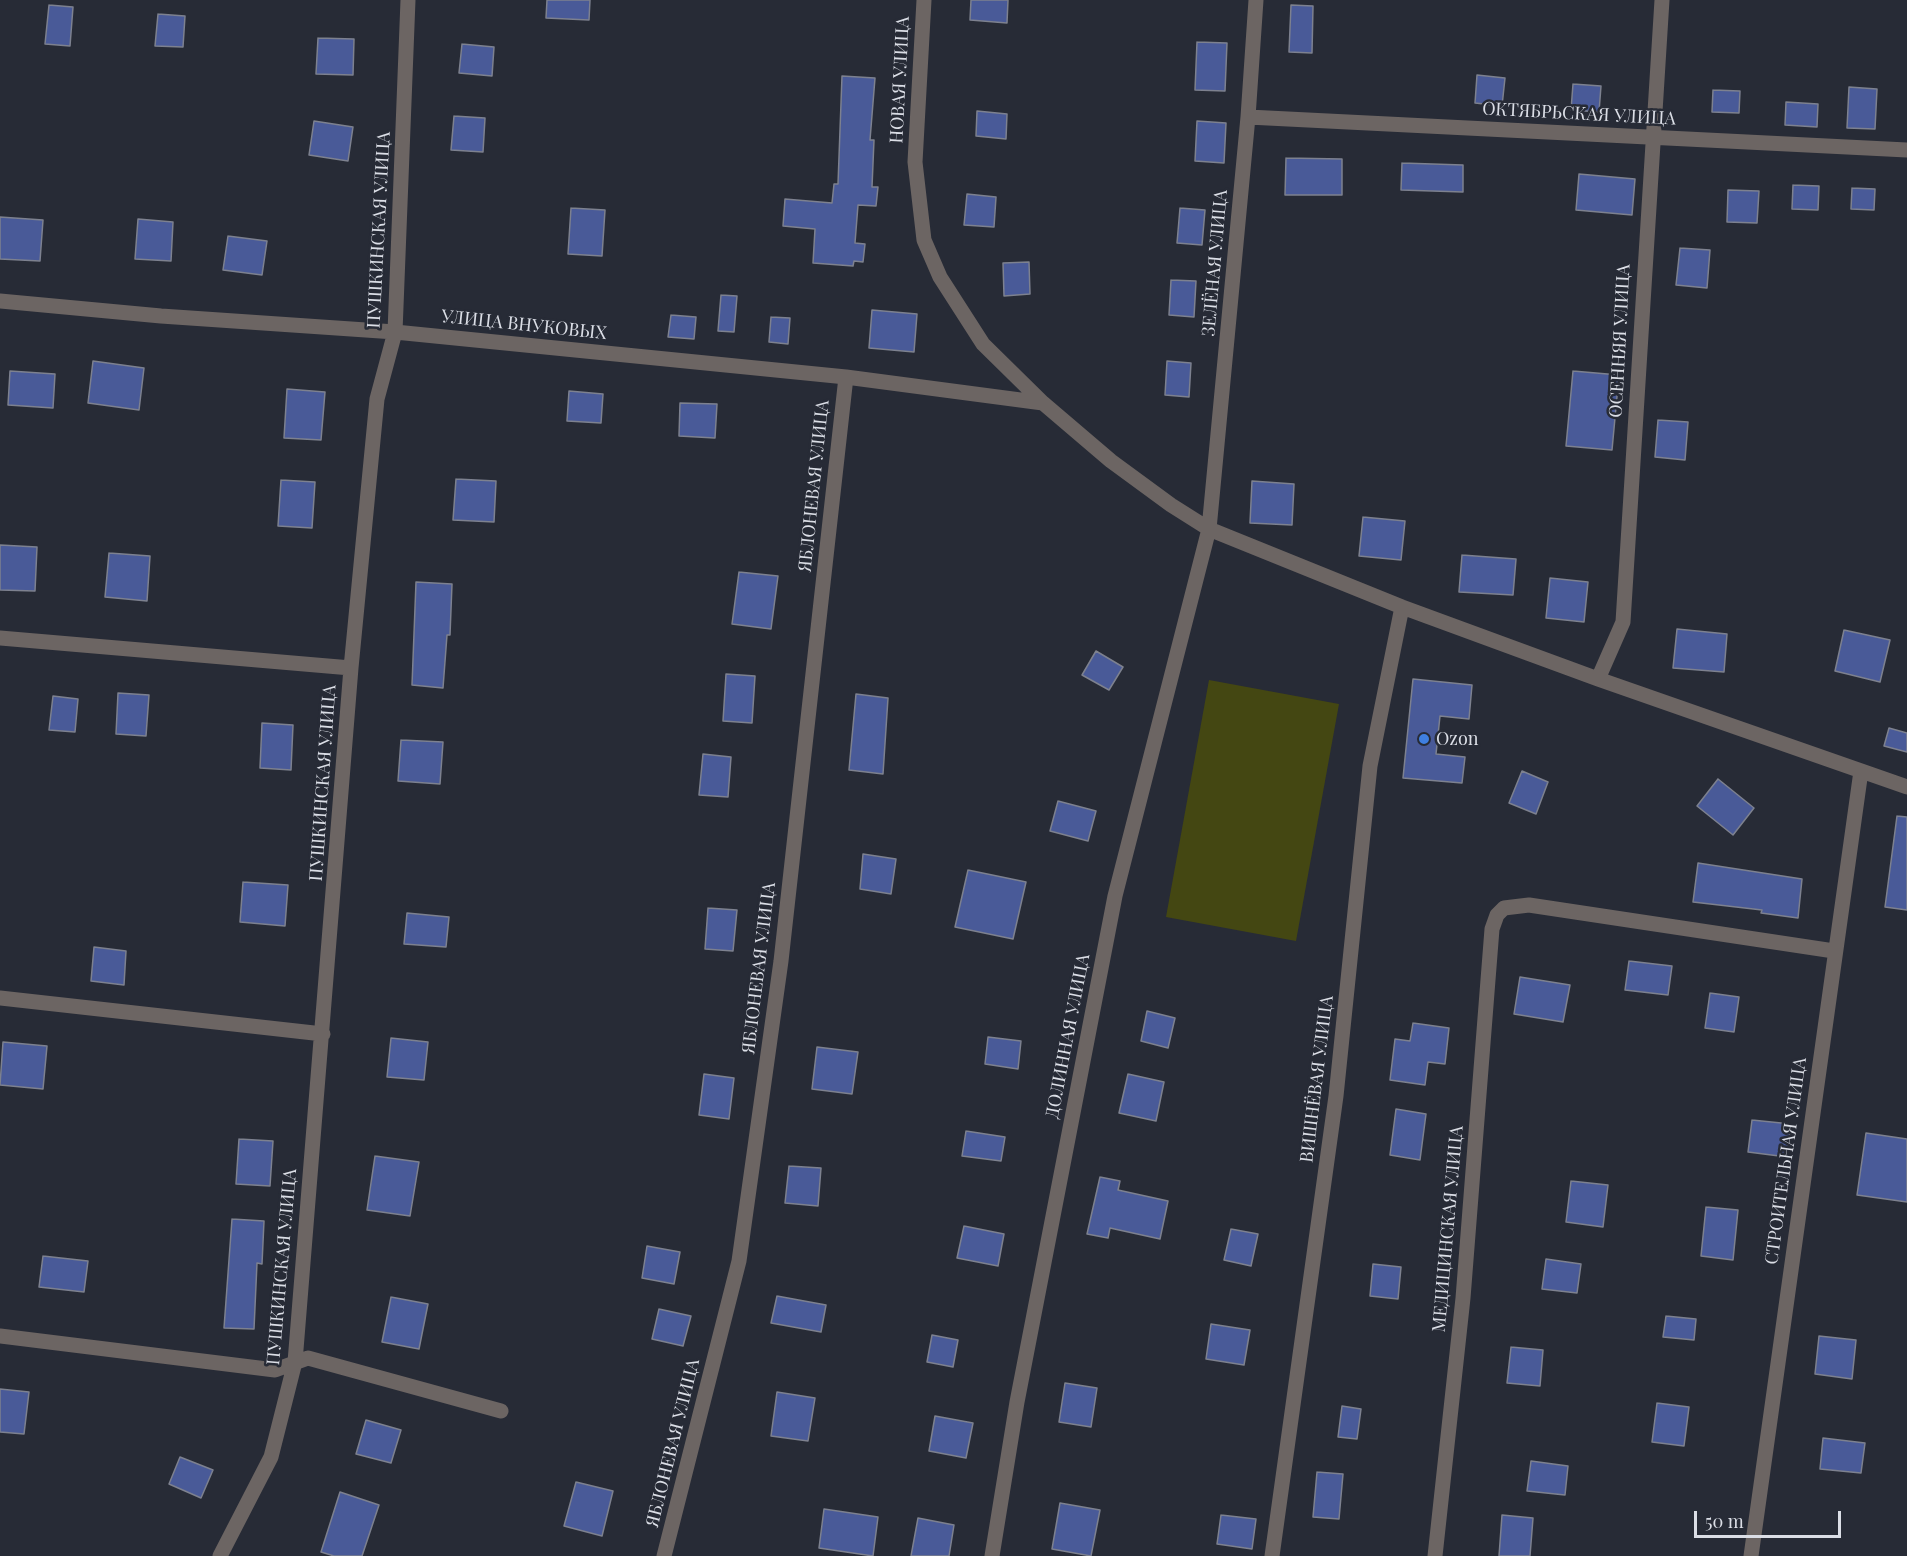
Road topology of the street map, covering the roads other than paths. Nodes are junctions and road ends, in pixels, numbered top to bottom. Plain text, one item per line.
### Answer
1 (408, 0) edge
2 (924, 0) edge
3 (1256, 0) edge
4 (1662, 0) edge
5 (1248, 117) junction
6 (1652, 137) junction
7 (1907, 150) edge
8 (0, 301) edge
9 (395, 332) junction
10 (846, 377) junction
11 (1043, 404) junction
12 (1209, 529) junction
13 (1402, 607) junction
14 (0, 638) edge
15 (351, 668) junction
16 (1598, 679) junction
17 (1861, 771) junction
18 (1907, 787) edge
19 (1834, 951) junction
20 (0, 998) edge
21 (323, 1034) junction
22 (0, 1336) edge
23 (295, 1362) junction
24 (501, 1411) dead end
25 (220, 1556) edge
26 (664, 1556) edge
27 (992, 1556) edge
28 (1272, 1556) edge
29 (1435, 1556) edge
30 (1751, 1556) edge

1 - 9 street, ПУШКИНСКАЯ УЛИЦА
2 - 11 street, НОВАЯ УЛИЦА
3 - 5 street, ЗЕЛЁНАЯ УЛИЦА
4 - 6 street, ОСЕННЯЯ УЛИЦА
5 - 6 street, ОКТЯБРЬСКАЯ УЛИЦА
5 - 12 street, ЗЕЛЁНАЯ УЛИЦА
6 - 7 street, ОКТЯБРЬСКАЯ УЛИЦА
6 - 16 street, ОСЕННЯЯ УЛИЦА
8 - 9 street, УЛИЦА ВНУКОВЫХ
9 - 10 street, УЛИЦА ВНУКОВЫХ
9 - 15 street, ПУШКИНСКАЯ УЛИЦА
10 - 11 street, УЛИЦА ВНУКОВЫХ
10 - 26 street, ЯБЛОНЕВАЯ УЛИЦА
11 - 12 street, НОВАЯ УЛИЦА
12 - 13 street, НОВАЯ УЛИЦА
12 - 27 street, ДОЛИННАЯ УЛИЦА
13 - 16 street, НОВАЯ УЛИЦА
13 - 28 street, ВИШНЁВАЯ УЛИЦА
14 - 15 street
15 - 21 street, ПУШКИНСКАЯ УЛИЦА
16 - 17 street, НОВАЯ УЛИЦА
17 - 18 street, НОВАЯ УЛИЦА
17 - 19 street, СТРОИТЕЛЬНАЯ УЛИЦА
19 - 29 street, МЕДИЦИНСКАЯ УЛИЦА
19 - 30 street, СТРОИТЕЛЬНАЯ УЛИЦА
20 - 21 street
21 - 23 street, ПУШКИНСКАЯ УЛИЦА
22 - 23 street
23 - 24 street
23 - 25 street, ПУШКИНСКАЯ УЛИЦА

